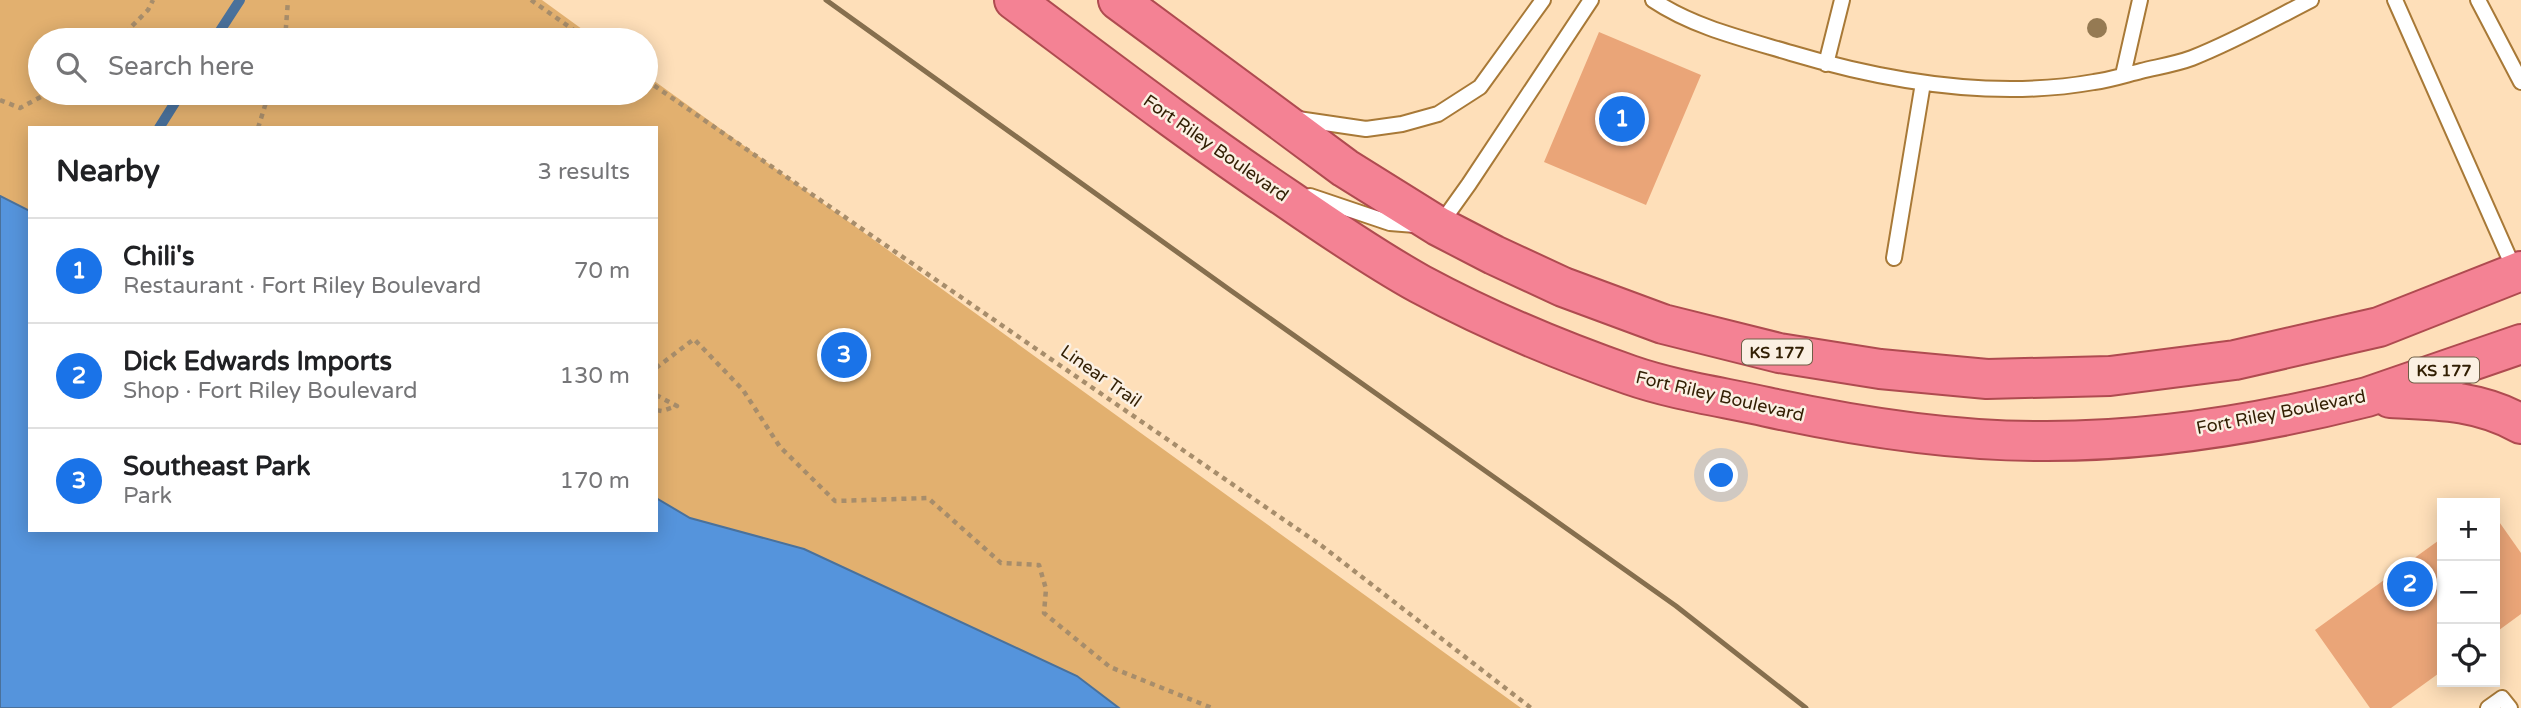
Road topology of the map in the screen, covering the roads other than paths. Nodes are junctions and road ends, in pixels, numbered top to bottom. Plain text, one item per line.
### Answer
1 (1014, 0) edge
2 (1118, 0) edge
3 (1543, 0) edge
4 (1591, 0) edge
5 (1653, 0) edge
6 (1842, 0) edge
7 (2140, 0) edge
8 (2311, 0) edge
9 (2395, 0) edge
10 (2478, 0) edge
11 (1826, 64) junction
12 (2123, 75) junction
13 (2521, 82) edge
14 (1923, 83) junction
15 (1273, 115) junction
16 (1217, 152) junction
17 (1438, 226) junction
18 (1894, 258) dead end
19 (2519, 278) edge
20 (2521, 344) edge
21 (2367, 397) junction
22 (2521, 424) edge
23 (2488, 708) edge
24 (2510, 708) edge

1 - 16 highway, Fort Riley Boulevard / KS 177
2 - 15 highway, KS 177
3 - 15 lane
4 - 17 lane
5 - 11 lane
6 - 11 lane
7 - 12 lane
8 - 12 lane
9 - 19 lane
10 - 13 lane
11 - 14 lane
12 - 14 lane
14 - 18 lane
15 - 17 highway, KS 177
16 - 17 lane
16 - 21 highway, Fort Riley Boulevard / KS 177
17 - 19 highway, KS 177
20 - 21 highway, Fort Riley Boulevard / KS 177
21 - 22 highway
23 - 24 lane

